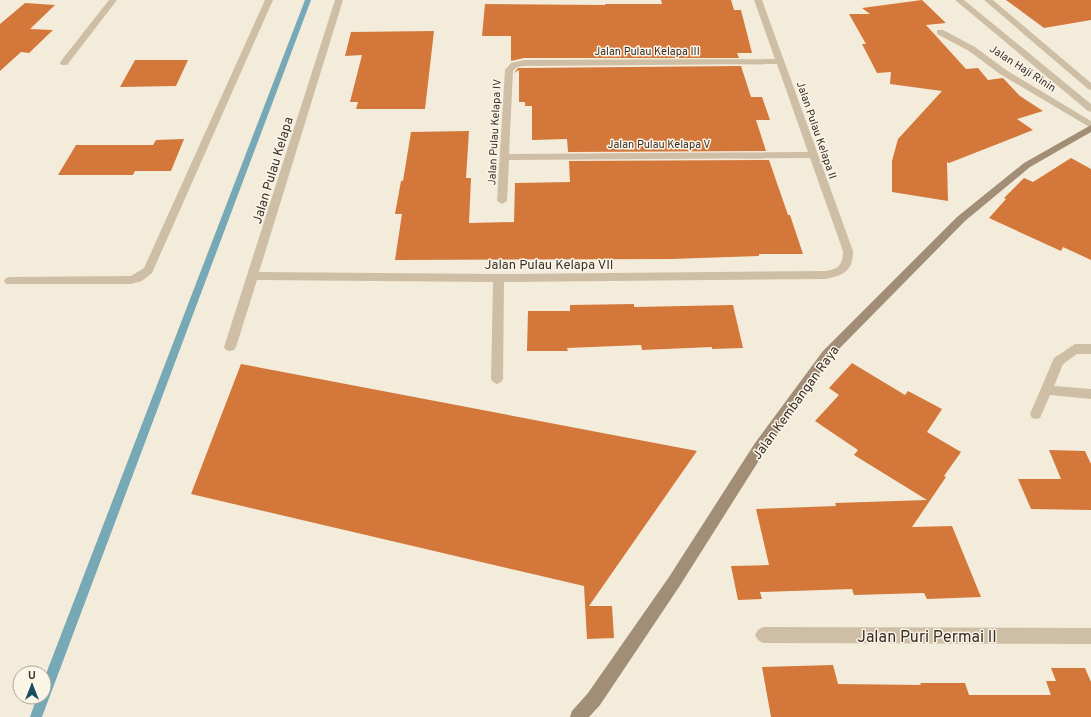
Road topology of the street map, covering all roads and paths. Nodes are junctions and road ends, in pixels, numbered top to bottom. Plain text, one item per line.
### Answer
1 (113, 0) edge
2 (269, 0) edge
3 (339, 0) edge
4 (758, 0) edge
5 (959, 0) edge
6 (988, 0) edge
7 (940, 32) dead end
8 (781, 61) junction
9 (64, 63) dead end
10 (514, 65) joint
11 (1091, 87) edge
12 (1091, 109) edge
13 (1091, 125) edge
14 (1091, 128) edge
15 (813, 155) junction
16 (505, 157) junction
17 (502, 202) dead end
18 (844, 269) joint
19 (253, 276) junction
20 (499, 278) junction
21 (10, 281) dead end
22 (230, 347) dead end
23 (1091, 349) edge
24 (497, 379) dead end
25 (1046, 390) junction
26 (1091, 394) edge
27 (1036, 414) dead end
28 (764, 636) dead end
29 (1091, 636) edge
30 (578, 717) edge

1 - 9 street
2 - 21 street
3 - 19 street, Jalan Pulau Kelapa
4 - 8 street, Jalan Pulau Kelapa II
5 - 12 street
6 - 11 street
7 - 13 street, Jalan Haji Rinin
8 - 10 street, Jalan Pulau Kelapa III
8 - 15 street, Jalan Pulau Kelapa II
10 - 16 street, Jalan Pulau Kelapa IV
14 - 30 street, Jalan Kembangan Raya
15 - 16 street, Jalan Pulau Kelapa V
15 - 18 street, Jalan Pulau Kelapa II
16 - 17 street, Jalan Pulau Kelapa IV
18 - 20 street, Jalan Pulau Kelapa VII
19 - 20 street, Jalan Pulau Kelapa VII
19 - 22 street, Jalan Pulau Kelapa
20 - 24 street
23 - 25 street
25 - 26 street
25 - 27 street
28 - 29 street, Jalan Puri Permai II

